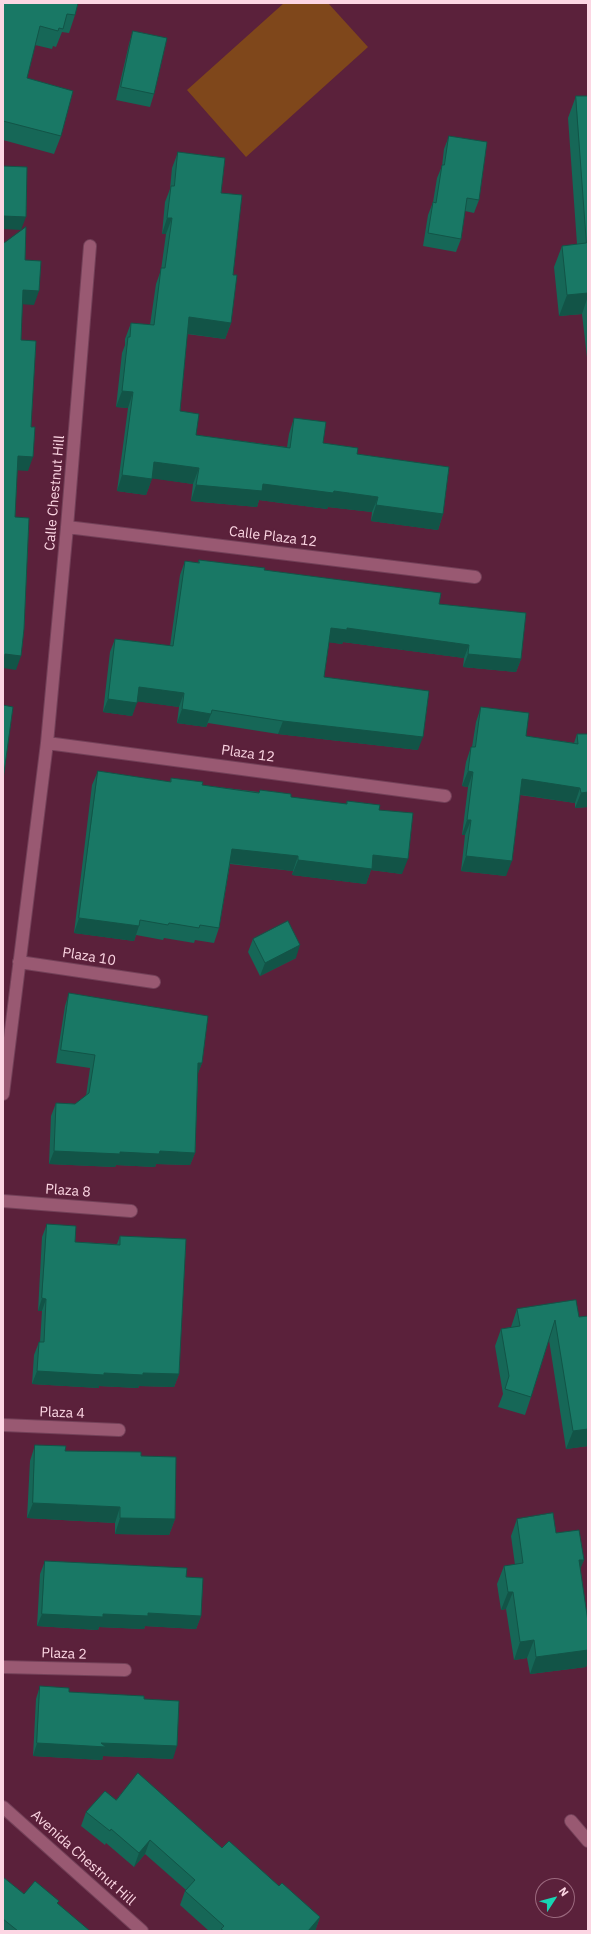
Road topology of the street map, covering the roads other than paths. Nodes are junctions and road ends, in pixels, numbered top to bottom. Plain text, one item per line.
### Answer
1 (90, 246) dead end
2 (67, 527) junction
3 (475, 577) dead end
4 (46, 743) junction
5 (444, 796) dead end
6 (19, 962) junction
7 (154, 982) dead end
8 (3, 1094) edge
9 (3, 1201) edge
10 (131, 1211) dead end
11 (3, 1425) edge
12 (119, 1430) dead end
13 (3, 1667) edge
14 (125, 1670) dead end
15 (3, 1808) edge
16 (571, 1820) dead end
17 (588, 1841) edge
18 (142, 1931) edge

1 - 2 street, Calle Chestnut Hill
2 - 3 street, Calle Plaza 12
2 - 4 street, Calle Chestnut Hill
4 - 5 street, Plaza 12
4 - 6 street
6 - 7 street, Plaza 10
6 - 8 street
9 - 10 street, Plaza 8
11 - 12 street, Plaza 4
13 - 14 street, Plaza 2
15 - 18 street, Avenida Chestnut Hill
16 - 17 street

